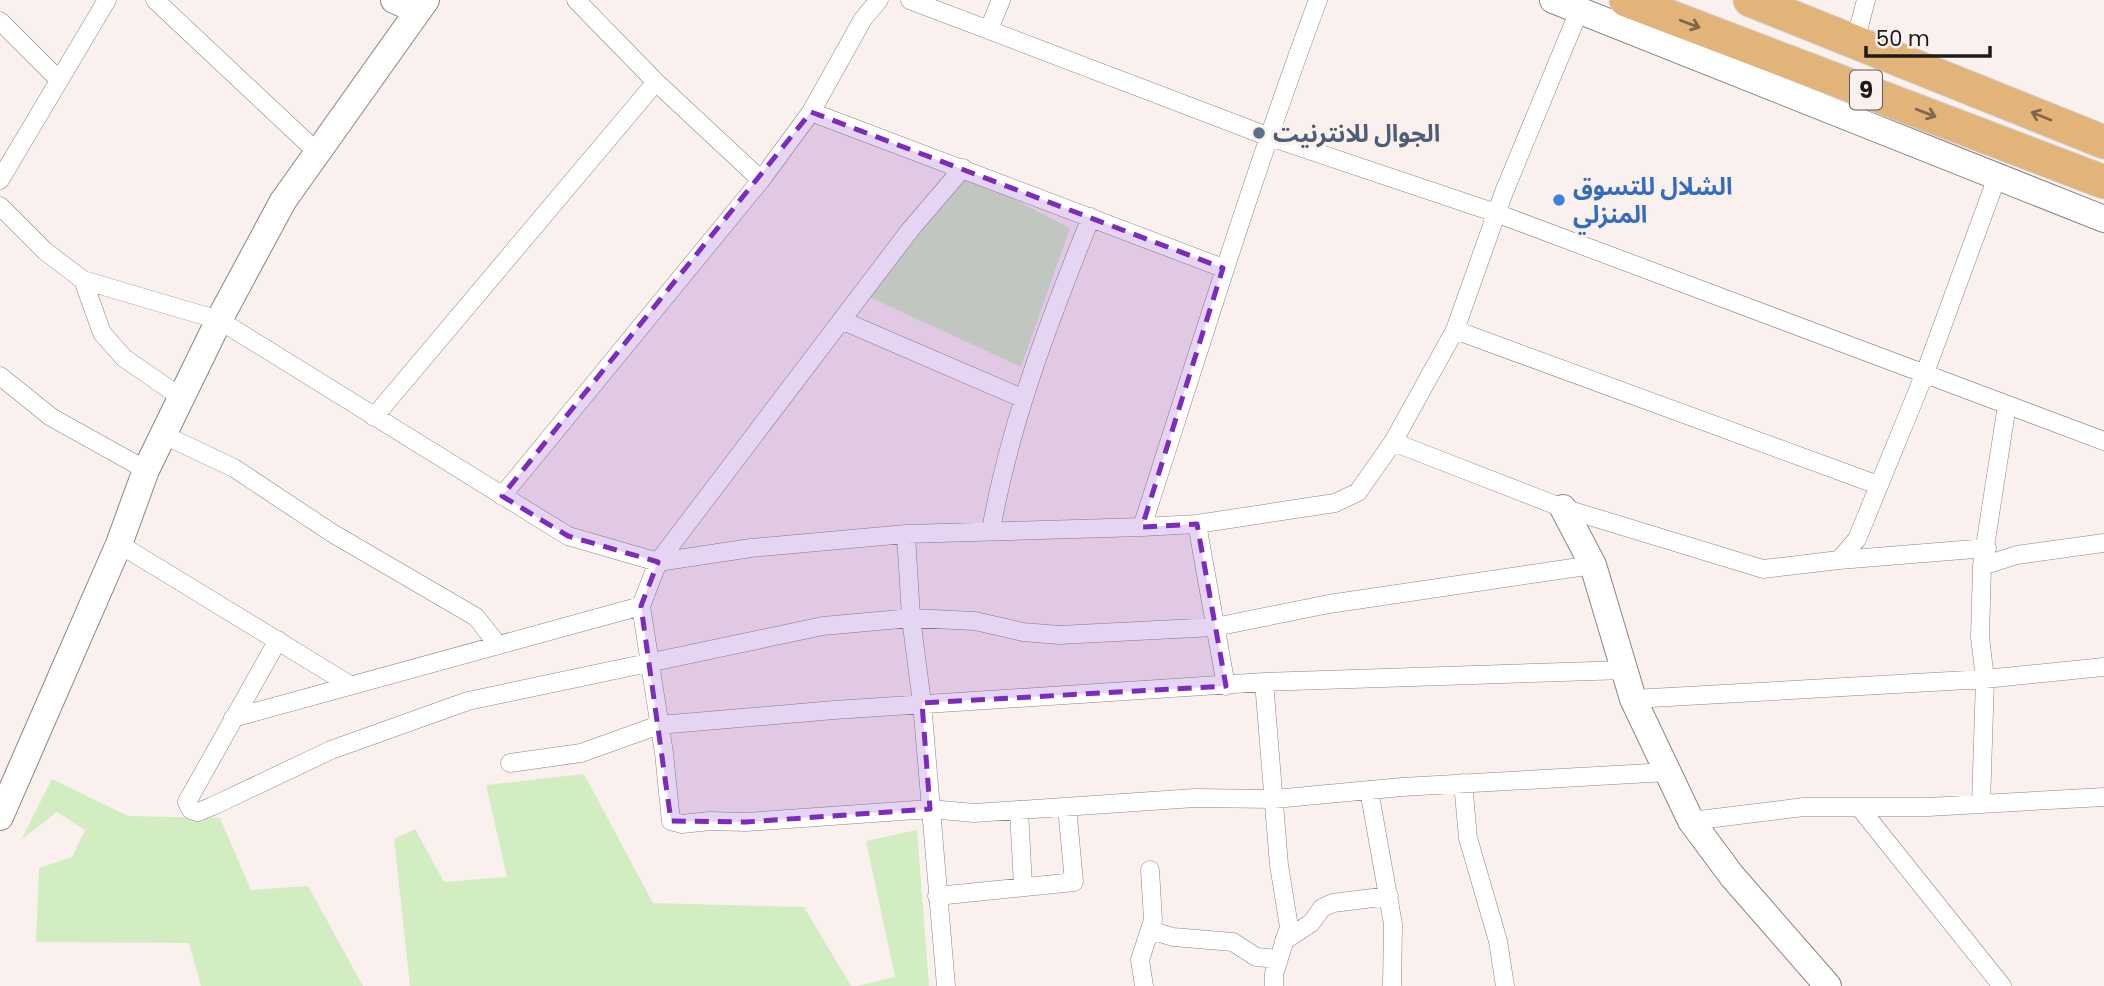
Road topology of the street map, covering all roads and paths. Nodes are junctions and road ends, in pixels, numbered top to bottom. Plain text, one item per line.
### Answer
1 (107, 0) edge
2 (155, 0) edge
3 (576, 0) edge
4 (879, 0) edge
5 (909, 0) edge
6 (1001, 0) edge
7 (1318, 0) edge
8 (1553, 0) edge
9 (1626, 0) edge
10 (1750, 0) edge
11 (1866, 0) edge
12 (412, 3) edge
13 (1579, 11) junction
14 (0, 21) edge
15 (989, 29) junction
16 (1846, 39) junction
17 (1899, 60) junction
18 (1814, 70) junction
19 (59, 80) junction
20 (656, 82) junction
21 (1885, 98) junction
22 (811, 112) junction
23 (1267, 136) junction
24 (2104, 142) edge
25 (317, 152) junction
26 (963, 168) junction
27 (1997, 177) junction
28 (0, 180) edge
29 (761, 180) junction
30 (2104, 183) edge
31 (0, 206) edge
32 (1496, 213) junction
33 (1091, 218) junction
34 (2104, 219) edge
35 (1223, 268) junction
36 (83, 280) junction
37 (219, 320) junction
38 (841, 320) junction
39 (1455, 330) junction
40 (1925, 373) junction
41 (0, 376) edge
42 (182, 398) junction
43 (1024, 399) junction
44 (2007, 405) junction
45 (374, 417) junction
46 (164, 435) junction
47 (2104, 441) edge
48 (1393, 442) junction
49 (146, 470) junction
50 (1878, 485) junction
51 (502, 496) junction
52 (1563, 508) junction
53 (1197, 524) junction
54 (1142, 527) junction
55 (991, 530) junction
56 (906, 534) junction
57 (2104, 543) edge
58 (119, 544) junction
59 (1987, 548) junction
60 (1839, 560) junction
61 (658, 562) junction
62 (1593, 565) junction
63 (1982, 566) junction
64 (640, 606) junction
65 (911, 618) junction
66 (1215, 627) junction
67 (278, 640) junction
68 (498, 645) junction
69 (650, 661) junction
70 (2104, 667) edge
71 (1625, 670) junction
72 (1985, 679) junction
73 (1264, 682) junction
74 (350, 685) junction
75 (1226, 687) junction
76 (1633, 699) junction
77 (922, 703) junction
78 (233, 718) junction
79 (659, 726) junction
80 (510, 763) dead end
81 (1668, 772) junction
82 (1463, 783) junction
83 (1369, 790) junction
84 (2104, 797) edge
85 (1274, 799) junction
86 (1981, 804) junction
87 (1068, 807) junction
88 (1859, 807) junction
89 (930, 809) junction
90 (1019, 810) junction
91 (0, 817) edge
92 (1691, 821) junction
93 (1150, 870) dead end
94 (1023, 887) junction
95 (937, 896) junction
96 (1389, 896) junction
97 (1150, 930) junction
98 (1282, 950) junction
99 (946, 986) edge
100 (1144, 986) edge
101 (1274, 986) edge
102 (1392, 986) edge
103 (1505, 986) edge
104 (1828, 986) edge
105 (2003, 986) edge

1 - 19 street
2 - 25 street
3 - 20 street
4 - 22 street
5 - 15 street
6 - 15 street
7 - 23 street
8 - 13 main road
9 -> 18 highway, 9
10 - 16 highway, 9
11 - 16 street
12 - 25 main road
13 - 27 main road
13 - 32 street
14 - 19 street
15 - 23 street
16 - 17 highway, 9
16 - 18 highway
17 - 21 highway
24 -> 17 highway, 9
18 - 21 highway, 9
19 - 28 street
20 - 29 street
20 - 45 street
21 -> 30 highway, 9
22 - 26 street
22 - 29 street
23 - 32 street
23 - 35 street
25 - 37 main road
26 - 33 street
26 - 38 street
27 - 34 main road
27 - 40 street
29 - 51 street
31 - 36 street
32 - 39 street
32 - 40 street
33 - 35 street
33 - 43 street
35 - 54 street
36 - 37 street
36 - 42 street
37 - 42 main road
37 - 45 street
38 - 43 street
38 - 61 street
39 - 48 street
39 - 50 street
40 - 44 street
40 - 50 street
41 - 49 street
42 - 46 main road
43 - 55 street
44 - 47 street
44 - 59 street
45 - 51 street
46 - 49 main road
46 - 68 street
48 - 52 street
48 - 53 street
49 - 58 main road
50 - 60 street
51 - 61 street
52 - 60 street
52 - 62 main road
53 - 54 street
53 - 66 street
54 - 55 street
55 - 56 street
56 - 61 street
56 - 65 street
57 - 63 street
58 - 67 street
58 - 91 main road
59 - 60 street
59 - 63 street
61 - 64 street
62 - 66 street
62 - 71 main road
63 - 72 street
64 - 68 street
64 - 69 street
65 - 66 street
65 - 69 street
65 - 77 street
66 - 75 street
67 - 74 street
67 - 78 street
68 - 74 street
69 - 78 street
69 - 79 street
70 - 72 street
71 - 73 street
71 - 76 main road
72 - 76 street
72 - 86 street
73 - 75 street
73 - 85 street
74 - 78 street
75 - 77 street
76 - 81 main road
77 - 79 street
77 - 89 street
79 - 80 street
79 - 89 street
81 - 82 street
81 - 92 main road
82 - 83 street
82 - 103 street
83 - 85 street
83 - 96 street
84 - 86 street
85 - 87 street
85 - 98 street
86 - 88 street
87 - 90 street
87 - 94 street
88 - 92 street
88 - 105 street
89 - 90 street
89 - 95 street
90 - 94 street
92 - 104 main road
93 - 97 street
94 - 95 street
95 - 99 street
96 - 98 street
96 - 102 street
97 - 98 street
97 - 100 street
98 - 101 street

